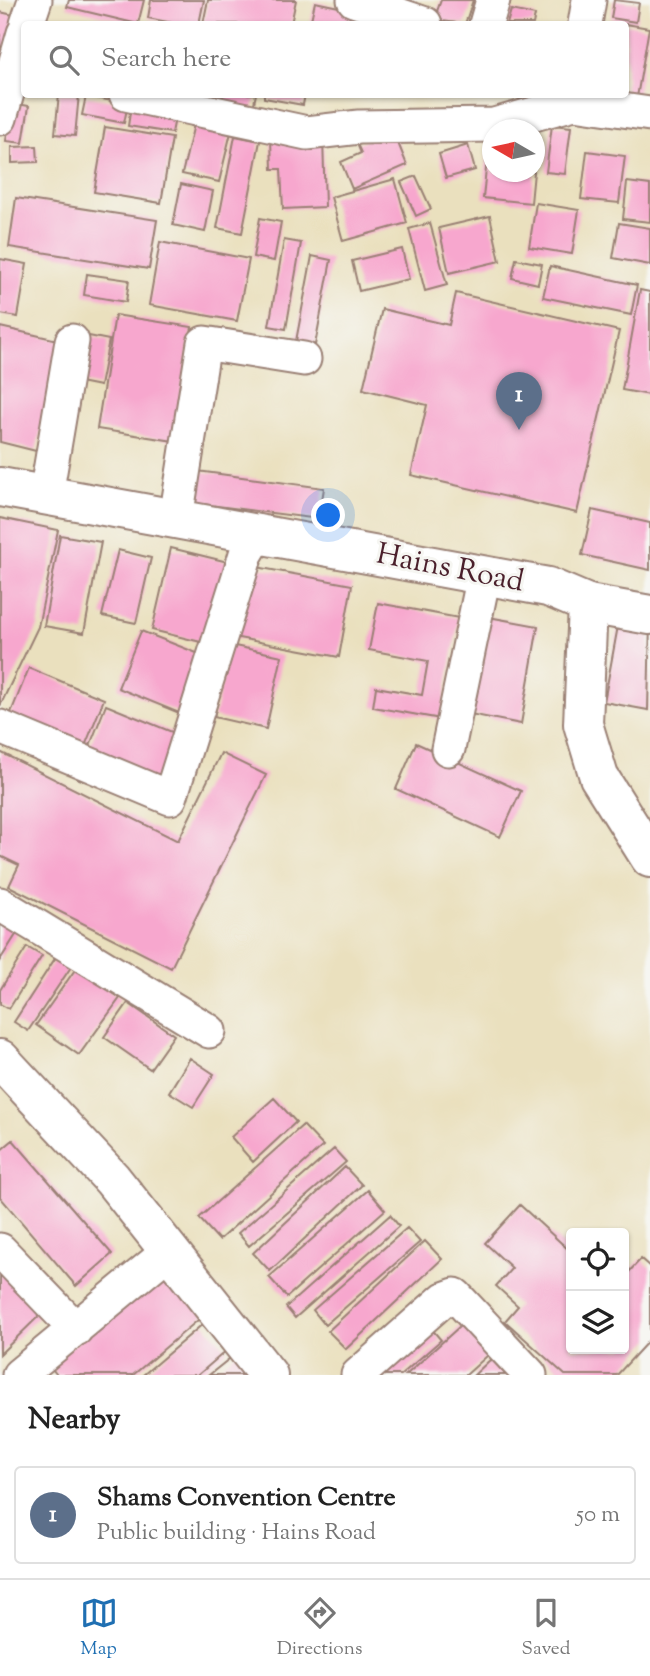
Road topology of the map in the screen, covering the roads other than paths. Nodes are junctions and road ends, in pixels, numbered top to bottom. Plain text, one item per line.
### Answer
1 (36, 0) edge
2 (354, 0) edge
3 (493, 0) edge
4 (589, 0) edge
5 (28, 21) edge
6 (416, 21) edge
7 (487, 21) edge
8 (586, 21) edge
9 (21, 52) edge
10 (18, 72) edge
11 (145, 98) edge
12 (568, 98) edge
13 (576, 98) edge
14 (650, 114) edge
15 (0, 118) edge
16 (72, 341) dead end
17 (304, 359) dead end
18 (0, 487) edge
19 (46, 495) junction
20 (176, 518) junction
21 (259, 532) junction
22 (484, 575) junction
23 (588, 604) junction
24 (650, 615) edge
25 (0, 727) edge
26 (447, 750) dead end
27 (650, 858) edge
28 (0, 904) edge
29 (209, 1031) dead end
30 (0, 1059) edge
31 (0, 1250) edge
32 (168, 1252) junction
33 (76, 1329) junction
34 (19, 1375) edge
35 (268, 1375) edge
36 (358, 1375) edge
37 (530, 1375) edge

1 - 5 street
2 - 6 street
3 - 7 street
4 - 8 street
9 - 10 street
10 - 15 street
11 - 12 street
13 - 14 street
16 - 19 street
17 - 20 street
18 - 19 main road, Hains Road
19 - 20 main road, Hains Road
20 - 21 main road, Hains Road
21 - 22 main road, Hains Road
21 - 25 street
22 - 23 main road, Hains Road
22 - 26 street
23 - 24 main road, Hains Road
23 - 27 main road
28 - 29 street
30 - 32 main road
31 - 33 street
32 - 33 street
32 - 35 main road
33 - 34 street
36 - 37 street

